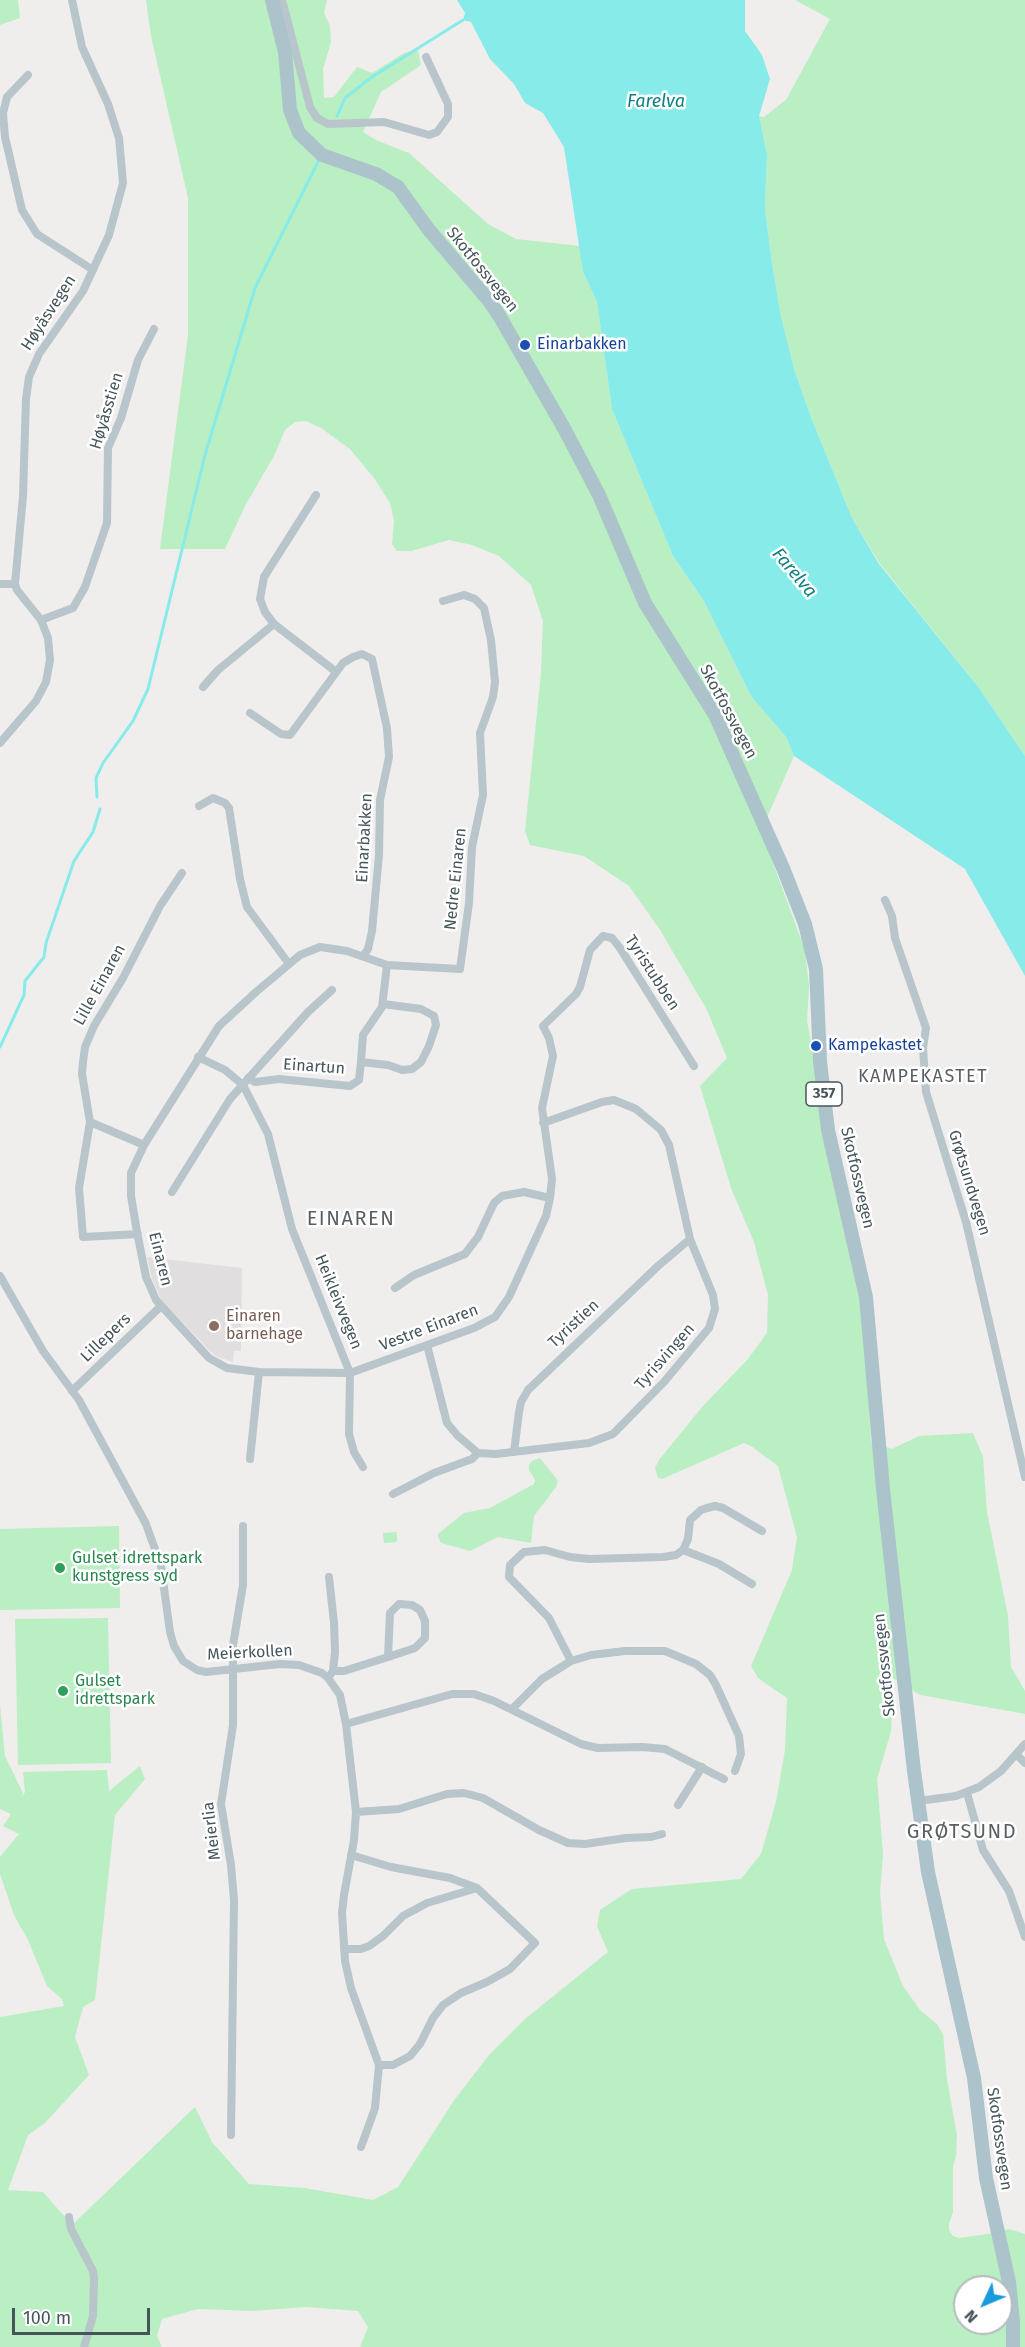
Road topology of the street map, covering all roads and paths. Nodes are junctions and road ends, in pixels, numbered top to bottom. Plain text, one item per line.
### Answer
1 (72, 0) edge
2 (272, 0) edge
3 (282, 0) edge
4 (426, 57) dead end
5 (28, 75) dead end
6 (93, 270) junction
7 (154, 328) dead end
8 (316, 495) dead end
9 (0, 584) edge
10 (15, 584) junction
11 (443, 601) dead end
12 (41, 620) junction
13 (274, 624) junction
14 (335, 671) junction
15 (203, 687) dead end
16 (250, 713) dead end
17 (0, 742) edge
18 (199, 807) dead end
19 (182, 873) dead end
20 (885, 900) dead end
21 (363, 956) junction
22 (289, 964) junction
23 (387, 965) junction
24 (460, 969) joint
25 (332, 990) dead end
26 (383, 1004) junction
27 (543, 1026) joint
28 (198, 1057) junction
29 (361, 1062) junction
30 (694, 1066) dead end
31 (245, 1081) junction
32 (90, 1122) junction
33 (543, 1123) junction
34 (144, 1144) junction
35 (172, 1192) dead end
36 (550, 1198) junction
37 (138, 1234) junction
38 (690, 1239) junction
39 (0, 1276) edge
40 (395, 1288) dead end
41 (160, 1307) junction
42 (427, 1345) junction
43 (259, 1372) junction
44 (350, 1373) junction
45 (72, 1391) junction
46 (514, 1452) junction
47 (478, 1453) junction
48 (250, 1459) dead end
49 (363, 1467) dead end
50 (1025, 1477) edge
51 (393, 1494) dead end
52 (243, 1526) dead end
53 (762, 1531) dead end
54 (683, 1550) junction
55 (329, 1576) dead end
56 (752, 1584) dead end
57 (388, 1657) junction
58 (571, 1661) junction
59 (234, 1670) junction
60 (330, 1674) junction
61 (512, 1709) junction
62 (346, 1724) junction
63 (1025, 1744) edge
64 (1017, 1755) junction
65 (1025, 1763) edge
66 (702, 1767) junction
67 (735, 1771) dead end
68 (724, 1779) dead end
69 (967, 1792) junction
70 (918, 1801) junction
71 (678, 1805) dead end
72 (356, 1812) junction
73 (662, 1834) dead end
74 (351, 1855) junction
75 (477, 1888) junction
76 (1025, 1937) edge
77 (344, 1949) junction
78 (379, 2065) junction
79 (231, 2135) dead end
80 (361, 2147) dead end
81 (69, 2217) dead end
82 (84, 2347) edge
83 (1013, 2347) edge

1 - 6 street, Høyåsvegen
2 - 70 main road, Skotfossvegen / 357
3 - 4 street
5 - 6 street
6 - 10 street, Høyåsvegen
7 - 12 street, Høyåsstien
8 - 13 street
9 - 10 street
10 - 12 street
11 - 24 street, Nedre Einaren
12 - 17 street
13 - 14 street
13 - 15 street
14 - 16 street, Einarbakken
14 - 21 street, Einarbakken
18 - 22 street
19 - 32 street, Lille Einaren
20 - 50 street, Grøtsundvegen
21 - 22 street, Einaren
21 - 23 street, Einaren
22 - 28 street, Einaren
23 - 24 street, Einaren
23 - 26 street, Einartun
25 - 31 street
26 - 29 street, Einartun
26 - 29 street, Einartun
27 - 30 street, Tyristubben
27 - 33 street, Vestre Einaren
28 - 31 street
28 - 34 street, Einaren
29 - 31 street, Einartun
31 - 35 street
31 - 44 street, Heikleivvegen
32 - 34 street
32 - 37 street, Lille Einaren
33 - 36 street, Vestre Einaren
33 - 38 street, Tyrisvingen
34 - 37 street, Einaren
36 - 40 street
36 - 42 street, Vestre Einaren
37 - 41 street, Einaren
38 - 46 street, Tyristien
38 - 46 street, Tyrisvingen
39 - 45 street, Meierkollen
41 - 43 street, Einaren
41 - 45 street, Lillepers
42 - 44 street, Vestre Einaren
42 - 47 street
43 - 44 street, Einaren
43 - 48 street
44 - 49 street, Heikleivvegen
45 - 59 street, Meierkollen
46 - 47 street, Tyrisvingen
47 - 51 street
52 - 59 street, Meierlia
53 - 54 street
54 - 56 street
54 - 58 street
55 - 60 street
57 - 57 street
57 - 60 street
58 - 61 street
58 - 67 street
59 - 60 street, Meierkollen
59 - 79 street, Meierlia
60 - 62 street
61 - 62 street
61 - 66 street
62 - 72 street
63 - 64 street
64 - 65 street
64 - 69 street
66 - 68 street
66 - 71 street
69 - 70 street
69 - 76 street
70 - 83 main road, Skotfossvegen / 357
72 - 73 street
72 - 74 street
74 - 75 street
74 - 77 street
75 - 77 street
75 - 78 street
77 - 78 street
78 - 80 street
81 - 82 street

